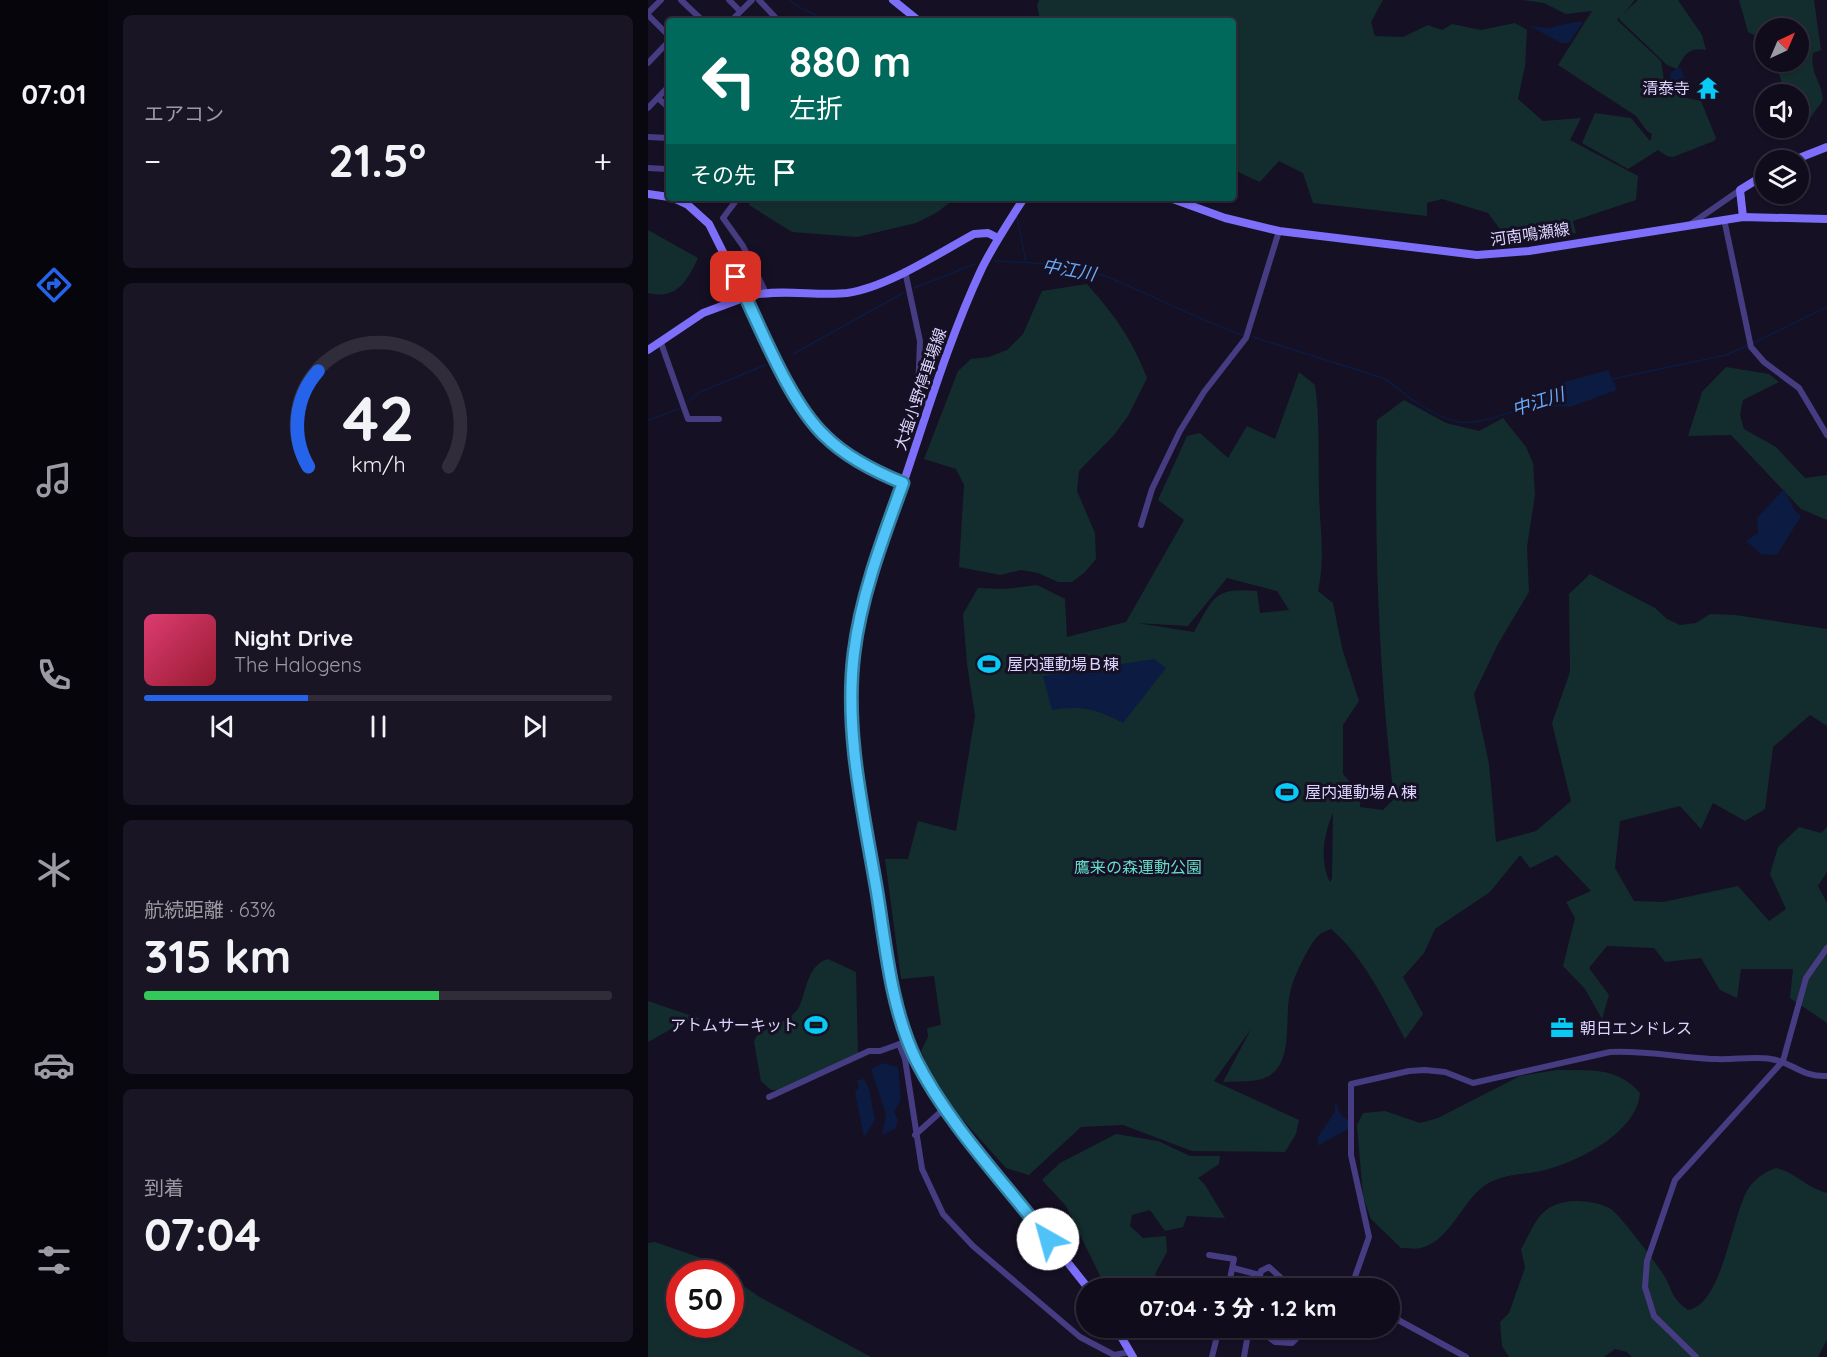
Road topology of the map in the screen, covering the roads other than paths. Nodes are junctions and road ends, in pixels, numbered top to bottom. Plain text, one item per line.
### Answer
1 (661, 0) edge
2 (681, 0) edge
3 (729, 0) edge
4 (752, 0) edge
5 (759, 0) edge
6 (893, 0) edge
7 (740, 11) junction
8 (648, 14) edge
9 (700, 18) edge
10 (734, 18) edge
11 (775, 18) edge
12 (915, 18) edge
13 (666, 33) edge
14 (666, 44) edge
15 (648, 63) edge
16 (666, 89) edge
17 (658, 98) junction
18 (666, 105) edge
19 (648, 108) edge
20 (648, 137) edge
21 (666, 138) edge
22 (1827, 147) edge
23 (1809, 154) edge
24 (648, 168) edge
25 (666, 169) edge
26 (1755, 180) edge
27 (1740, 189) junction
28 (648, 194) edge
29 (666, 196) edge
30 (680, 201) edge
31 (736, 201) edge
32 (1022, 201) edge
33 (1178, 201) edge
34 (1743, 217) junction
35 (1724, 219) junction
36 (1827, 219) edge
37 (1691, 224) junction
38 (1279, 231) junction
39 (998, 238) junction
40 (905, 271) junction
41 (766, 293) junction
42 (754, 295) dead end
43 (738, 300) dead end
44 (661, 343) junction
45 (648, 350) edge
46 (931, 403) junction
47 (719, 419) dead end
48 (1827, 435) edge
49 (903, 483) junction
50 (1141, 525) dead end
51 (1827, 948) edge
52 (908, 1041) junction
53 (899, 1044) junction
54 (1783, 1061) junction
55 (1827, 1076) edge
56 (769, 1097) dead end
57 (945, 1108) junction
58 (915, 1135) junction
59 (1209, 1255) dead end
60 (1233, 1268) junction
61 (1260, 1275) junction
62 (1080, 1278) edge
63 (1230, 1278) edge
64 (1259, 1278) edge
65 (1281, 1278) edge
66 (1355, 1278) edge
67 (1400, 1321) edge
68 (1122, 1338) edge
69 (1217, 1338) edge
70 (1247, 1338) edge
71 (1270, 1338) edge
72 (1297, 1338) edge
73 (1132, 1355) edge
74 (1212, 1357) edge
75 (1244, 1357) edge
76 (1466, 1357) edge
77 (1696, 1357) edge

1 - 8 street
2 - 9 street
3 - 7 street
4 - 7 street
5 - 11 street
6 - 12 main road
7 - 10 street
8 - 13 street
14 - 15 street
16 - 17 street
17 - 18 street
17 - 19 street
20 - 21 street
22 - 23 main road
24 - 25 street
26 - 27 main road
27 - 34 main road
27 - 37 street
28 - 29 main road
30 - 49 main road
31 - 41 street
32 - 39 main road, 大塩小野停車場線
33 - 38 main road, 河南鳴瀬線
34 - 35 main road, 河南鳴瀬線
34 - 36 main road, 河南鳴瀬線
35 - 37 main road, 河南鳴瀬線
35 - 48 street
37 - 38 main road, 河南鳴瀬線
38 - 50 street
39 - 40 main road
39 - 46 main road, 大塩小野停車場線
40 - 41 main road
40 - 46 street
41 - 42 main road
43 - 44 main road
44 - 45 main road
44 - 47 street
46 - 49 main road, 大塩小野停車場線
49 - 52 main road, 大塩小野停車場線
51 - 54 street
52 - 53 street
52 - 57 main road, 大塩小野停車場線
53 - 56 street
53 - 58 street
54 - 55 street
54 - 66 street
54 - 77 street
57 - 58 street
57 - 62 main road, 大塩小野停車場線
58 - 73 street
59 - 60 street
60 - 61 street
60 - 63 street
61 - 64 street
61 - 65 street
67 - 76 street
68 - 73 main road
69 - 74 street
70 - 75 street
71 - 72 street

